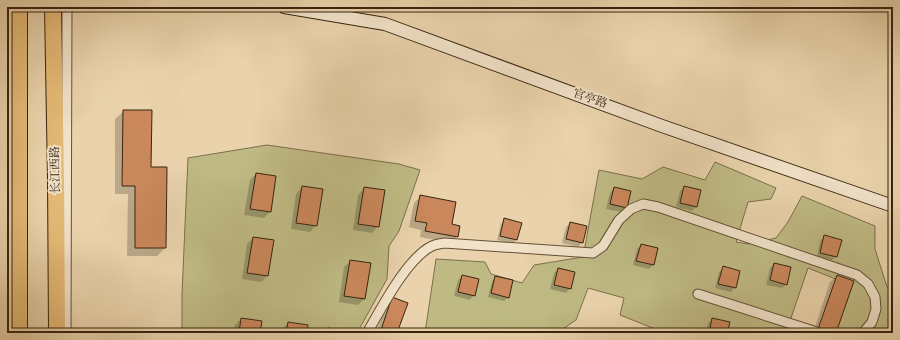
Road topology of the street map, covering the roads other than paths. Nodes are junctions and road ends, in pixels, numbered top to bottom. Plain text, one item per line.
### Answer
1 (19, 7) edge
2 (53, 7) edge
3 (67, 7) edge
4 (284, 7) edge
5 (893, 206) edge
6 (698, 294) dead end
7 (19, 333) edge
8 (56, 333) edge
9 (66, 333) edge
10 (368, 333) edge
11 (820, 333) edge
12 (863, 333) edge

1 - 7 highway
2 - 8 highway, 长江西路
3 - 9 street
4 - 5 street, 官亭路
6 - 11 street
10 - 12 street

